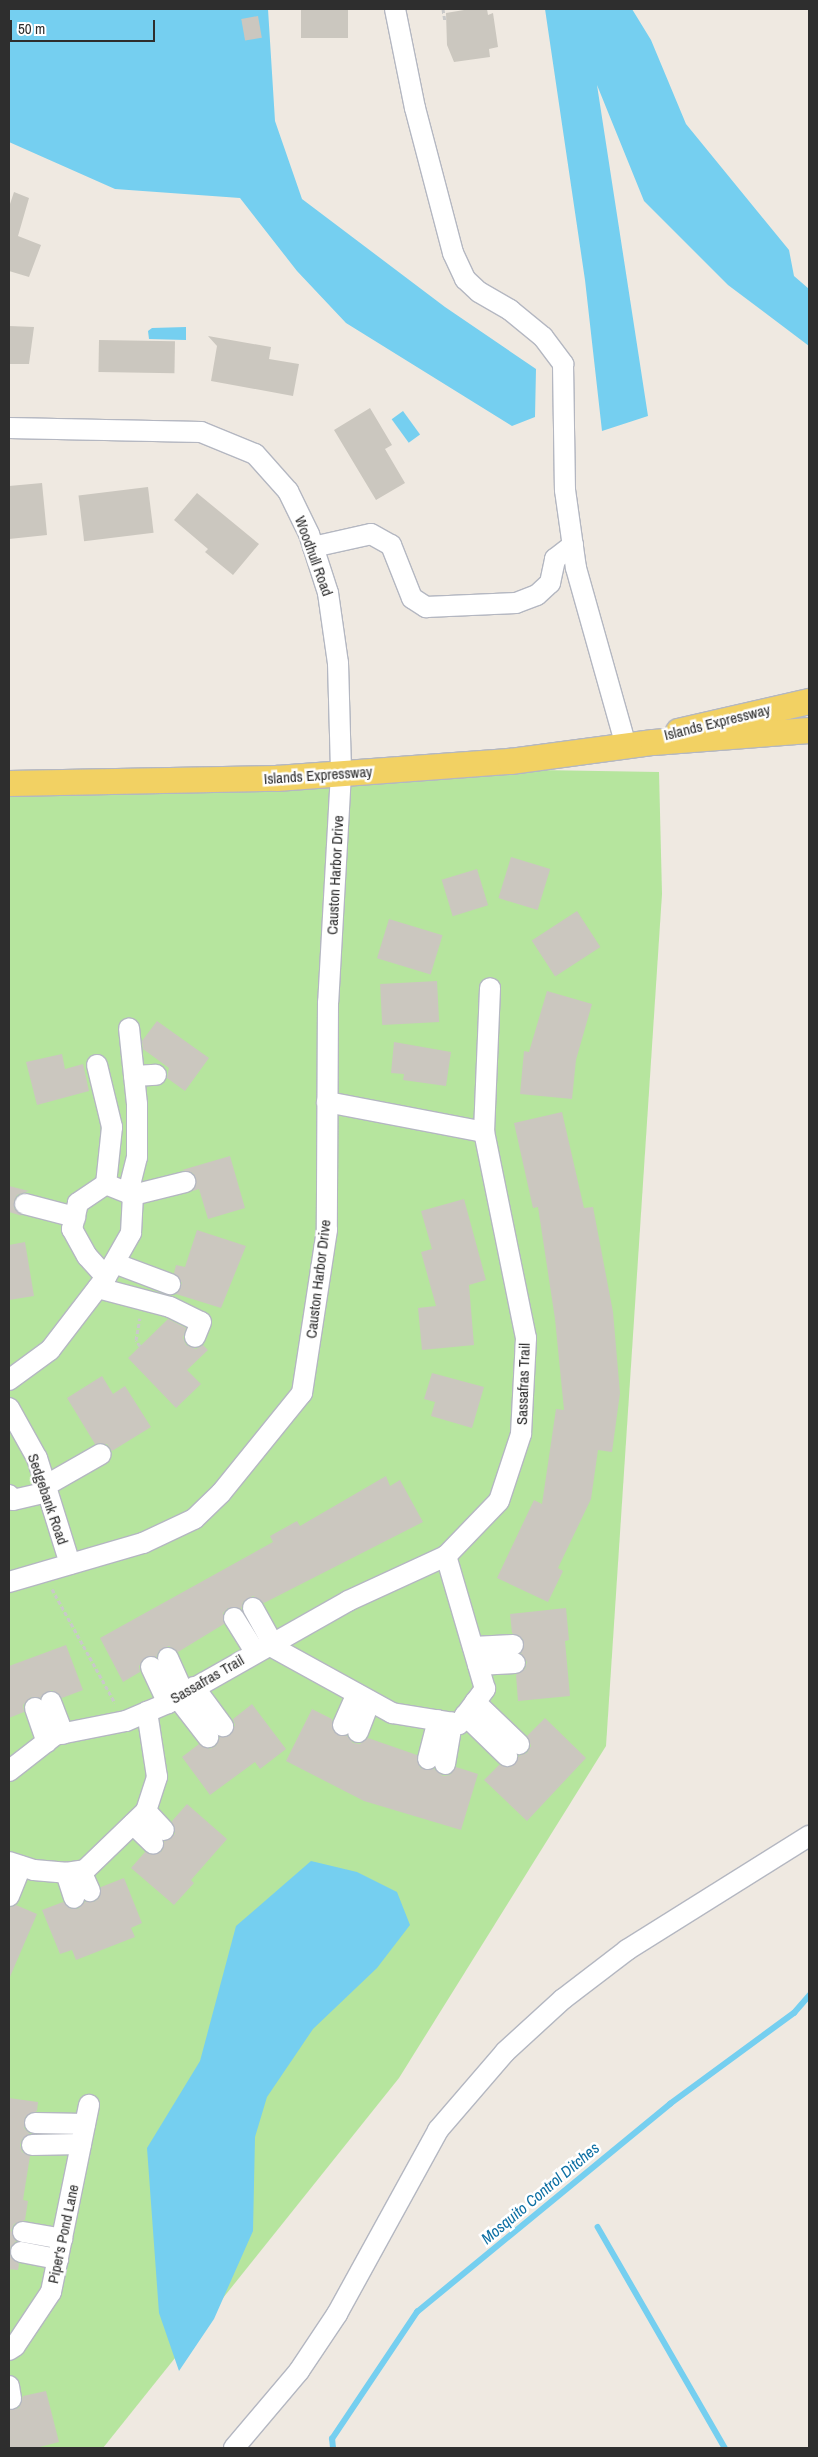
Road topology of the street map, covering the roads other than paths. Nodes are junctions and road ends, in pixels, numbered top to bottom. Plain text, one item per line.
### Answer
1 (399, 14) edge
2 (9, 428) edge
3 (573, 545) junction
4 (313, 547) junction
5 (809, 701) edge
6 (809, 730) edge
7 (626, 746) junction
8 (341, 773) junction
9 (9, 783) edge
10 (490, 988) dead end
11 (129, 1028) dead end
12 (97, 1065) dead end
13 (156, 1075) dead end
14 (134, 1076) junction
15 (328, 1102) junction
16 (484, 1132) junction
17 (185, 1182) dead end
18 (106, 1184) junction
19 (130, 1194) junction
20 (25, 1204) dead end
21 (75, 1217) junction
22 (106, 1276) junction
23 (170, 1284) dead end
24 (195, 1337) dead end
25 (9, 1380) edge
26 (9, 1408) edge
27 (15, 1432) edge
28 (101, 1454) dead end
29 (46, 1489) junction
30 (9, 1495) edge
31 (446, 1556) junction
32 (70, 1564) junction
33 (9, 1582) edge
34 (253, 1608) dead end
35 (234, 1618) dead end
36 (265, 1646) junction
37 (514, 1654) dead end
38 (475, 1656) junction
39 (160, 1662) dead end
40 (181, 1695) junction
41 (364, 1697) junction
42 (43, 1705) dead end
43 (147, 1712) junction
44 (458, 1715) junction
45 (350, 1728) dead end
46 (215, 1732) dead end
47 (55, 1738) junction
48 (513, 1750) dead end
49 (436, 1761) dead end
50 (9, 1771) edge
51 (139, 1818) junction
52 (159, 1836) dead end
53 (809, 1836) edge
54 (15, 1864) edge
55 (73, 1872) junction
56 (82, 1895) dead end
57 (9, 1896) edge
58 (90, 2105) dead end
59 (35, 2123) dead end
60 (85, 2124) junction
61 (81, 2144) junction
62 (32, 2145) dead end
63 (23, 2232) dead end
64 (60, 2249) junction
65 (20, 2252) dead end
66 (9, 2350) edge
67 (234, 2448) edge

1 - 3 street
2 - 4 street, Woodhull Road
3 - 4 street
3 - 7 street
4 - 8 street, Woodhull Road
5 - 7 main road, Islands Expressway
6 - 7 main road, Islands Expressway
7 - 8 main road, Islands Expressway
8 - 9 main road, Islands Expressway
8 - 15 street, Causton Harbor Drive
10 - 16 street, Sassafras Trail
11 - 14 street
12 - 18 street
13 - 14 street
14 - 19 street
15 - 16 street
15 - 32 street, Causton Harbor Drive
16 - 31 street, Sassafras Trail
17 - 19 street
18 - 19 street
18 - 21 street
19 - 22 street
20 - 21 street
21 - 22 street
22 - 23 street
22 - 24 street
22 - 25 street
26 - 27 street, Sedgebank Road
27 - 29 street, Sedgebank Road
28 - 29 street
29 - 30 street
29 - 32 street, Sedgebank Road
31 - 36 street, Sassafras Trail
31 - 38 street
32 - 33 street, Causton Harbor Drive
34 - 36 street
35 - 36 street
36 - 40 street, Sassafras Trail
36 - 41 street
37 - 38 street
38 - 44 street
39 - 40 street
40 - 43 street, Sassafras Trail
40 - 46 street
41 - 44 street
41 - 45 street
42 - 47 street
43 - 47 street, Sassafras Trail
43 - 51 street
44 - 48 street
44 - 49 street
47 - 50 street, Sassafras Trail
51 - 52 street
51 - 55 street
53 - 67 street
54 - 55 street
54 - 57 street
55 - 56 street
58 - 60 street, Piper's Pond Lane
59 - 60 street
60 - 61 street, Piper's Pond Lane
61 - 62 street
61 - 64 street, Piper's Pond Lane
63 - 64 street
64 - 65 street
64 - 66 street, Piper's Pond Lane

